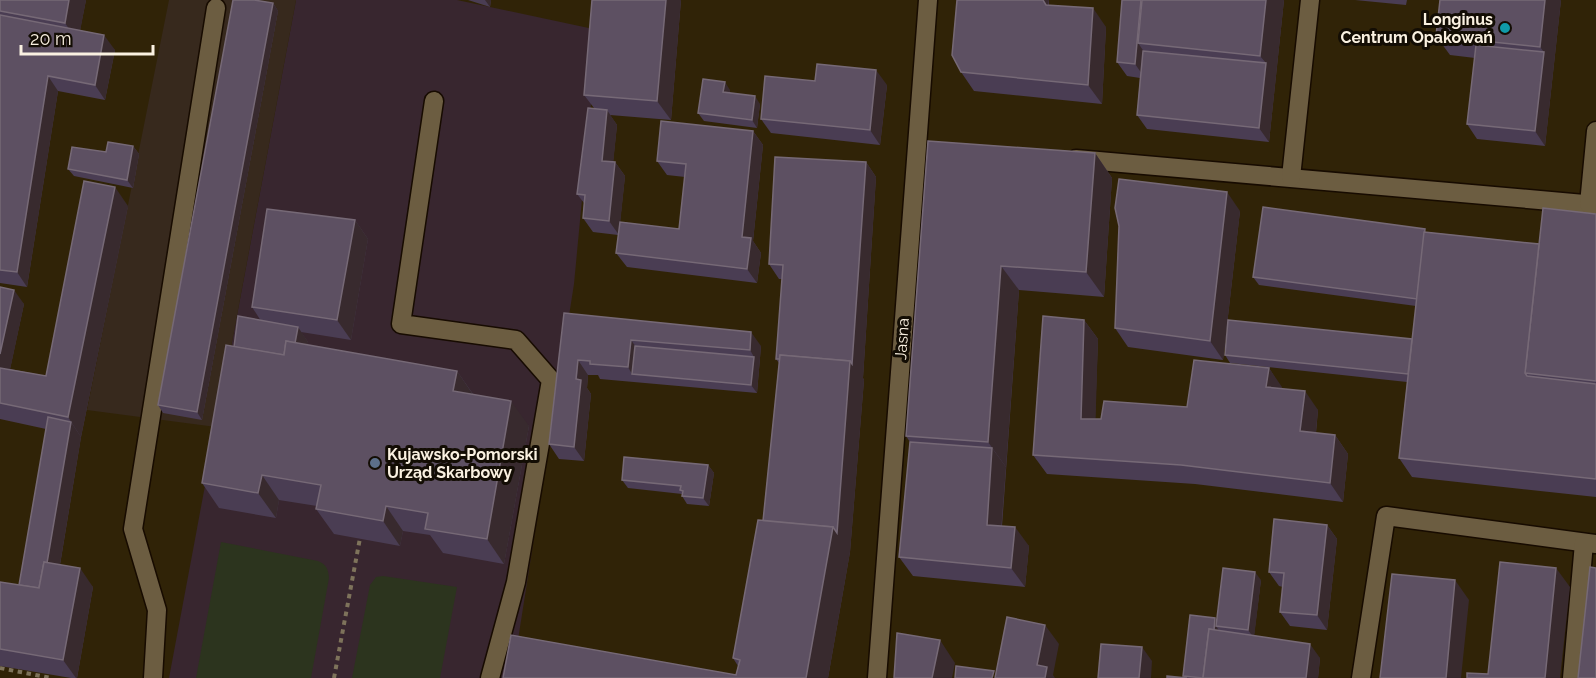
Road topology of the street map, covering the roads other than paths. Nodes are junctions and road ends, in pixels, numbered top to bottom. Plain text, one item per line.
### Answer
1 (928, 0) edge
2 (1310, 0) edge
3 (216, 8) dead end
4 (434, 101) dead end
5 (1596, 131) edge
6 (916, 144) junction
7 (934, 145) edge
8 (1057, 157) edge
9 (1291, 177) junction
10 (1593, 205) edge
11 (1590, 544) edge
12 (153, 678) edge
13 (490, 678) edge
14 (877, 678) edge
15 (1361, 678) edge
16 (1572, 678) edge

1 - 6 street, Jasna
2 - 9 street
3 - 12 street
4 - 13 street
5 - 10 street
6 - 7 street
6 - 14 street, Jasna
8 - 9 street
9 - 10 street
11 - 15 street
11 - 16 street

